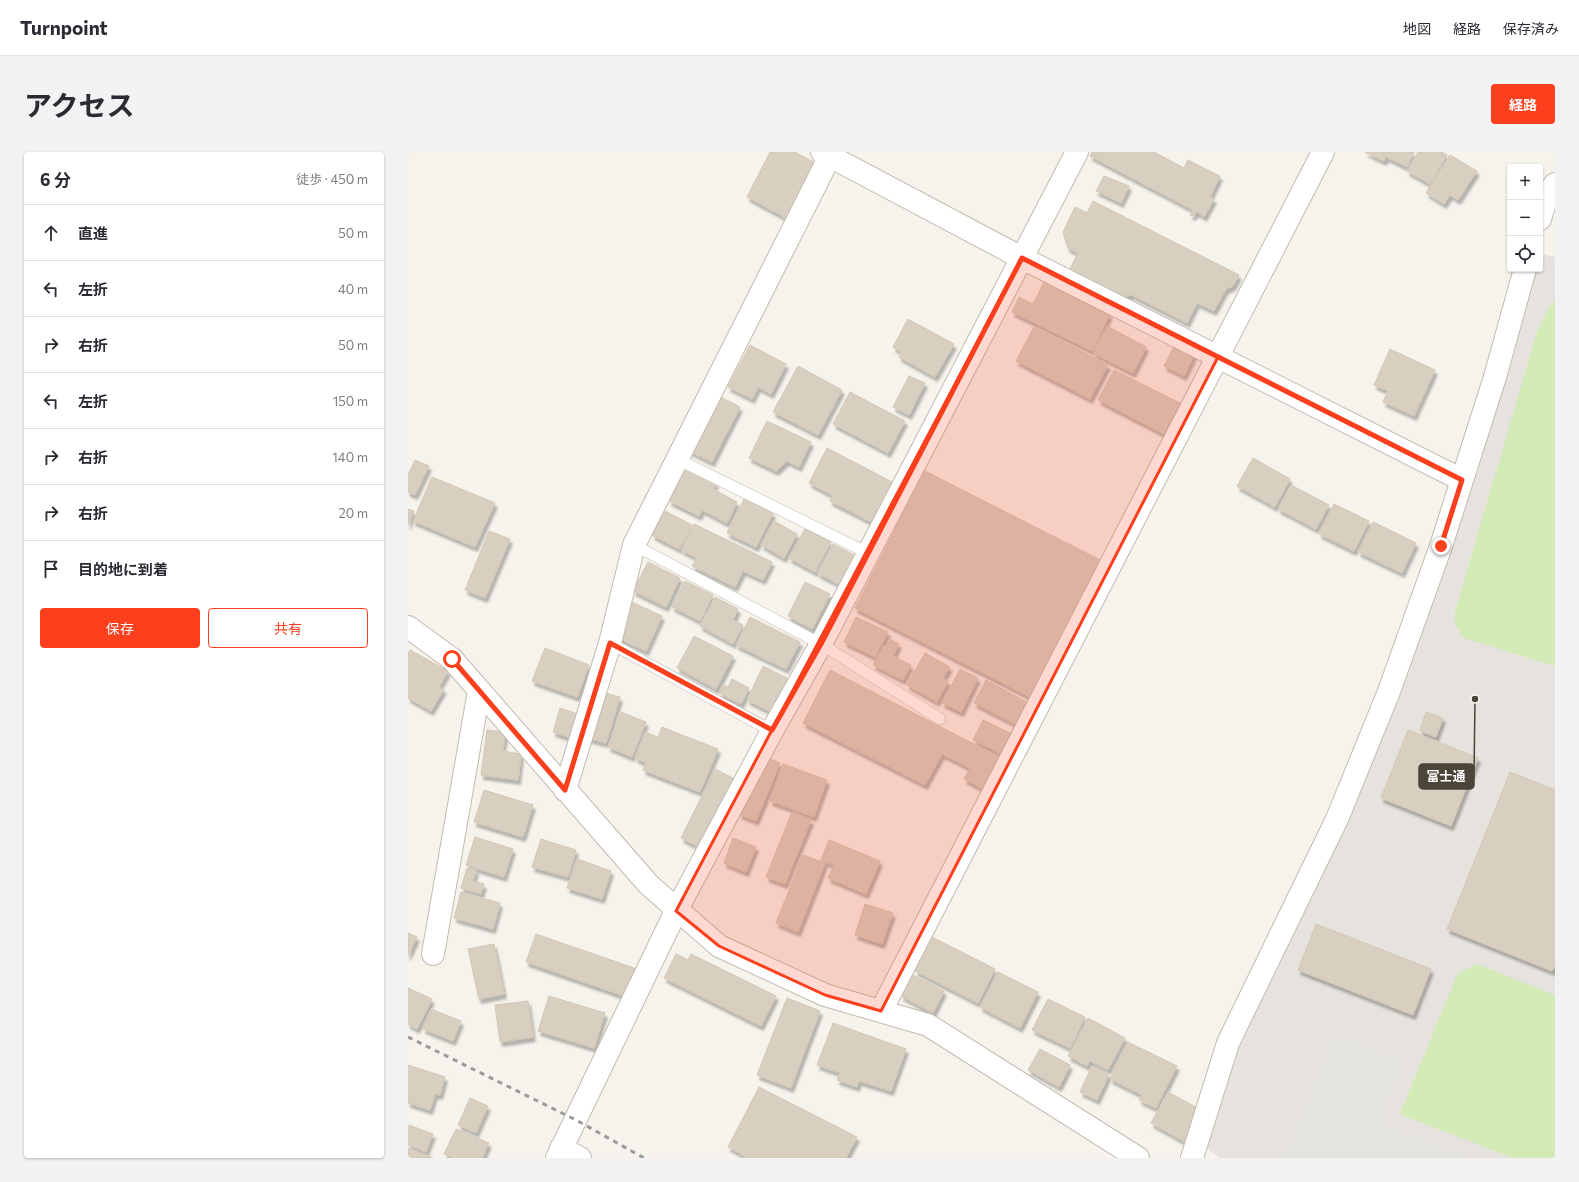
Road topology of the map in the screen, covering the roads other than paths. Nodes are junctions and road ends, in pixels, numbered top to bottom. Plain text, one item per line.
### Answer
1 (1077, 152) edge
2 (1324, 152) edge
3 (826, 154) edge
4 (1555, 184) edge
5 (1543, 210) edge
6 (1022, 258) junction
7 (1524, 272) edge
8 (1218, 357) junction
9 (677, 459) junction
10 (1462, 480) junction
11 (634, 545) junction
12 (868, 553) junction
13 (408, 627) edge
14 (610, 643) junction
15 (821, 644) junction
16 (479, 691) junction
17 (940, 719) dead end
18 (772, 730) junction
19 (565, 790) junction
20 (676, 911) junction
21 (433, 954) dead end
22 (881, 1011) junction
23 (566, 1155) edge
24 (1138, 1158) edge
25 (1192, 1158) edge

1 - 6 street
2 - 8 street
3 - 6 street
3 - 9 street
4 - 5 street
6 - 8 street
6 - 12 street
7 - 10 street
8 - 10 street
8 - 22 street
9 - 11 street
9 - 12 lane
10 - 25 street
11 - 14 street
11 - 15 lane
12 - 15 street
13 - 16 street
14 - 18 lane
14 - 19 street
15 - 17 lane
15 - 18 street
16 - 19 street
16 - 21 street
18 - 20 street
19 - 20 street
20 - 22 street
20 - 23 street
22 - 24 street

